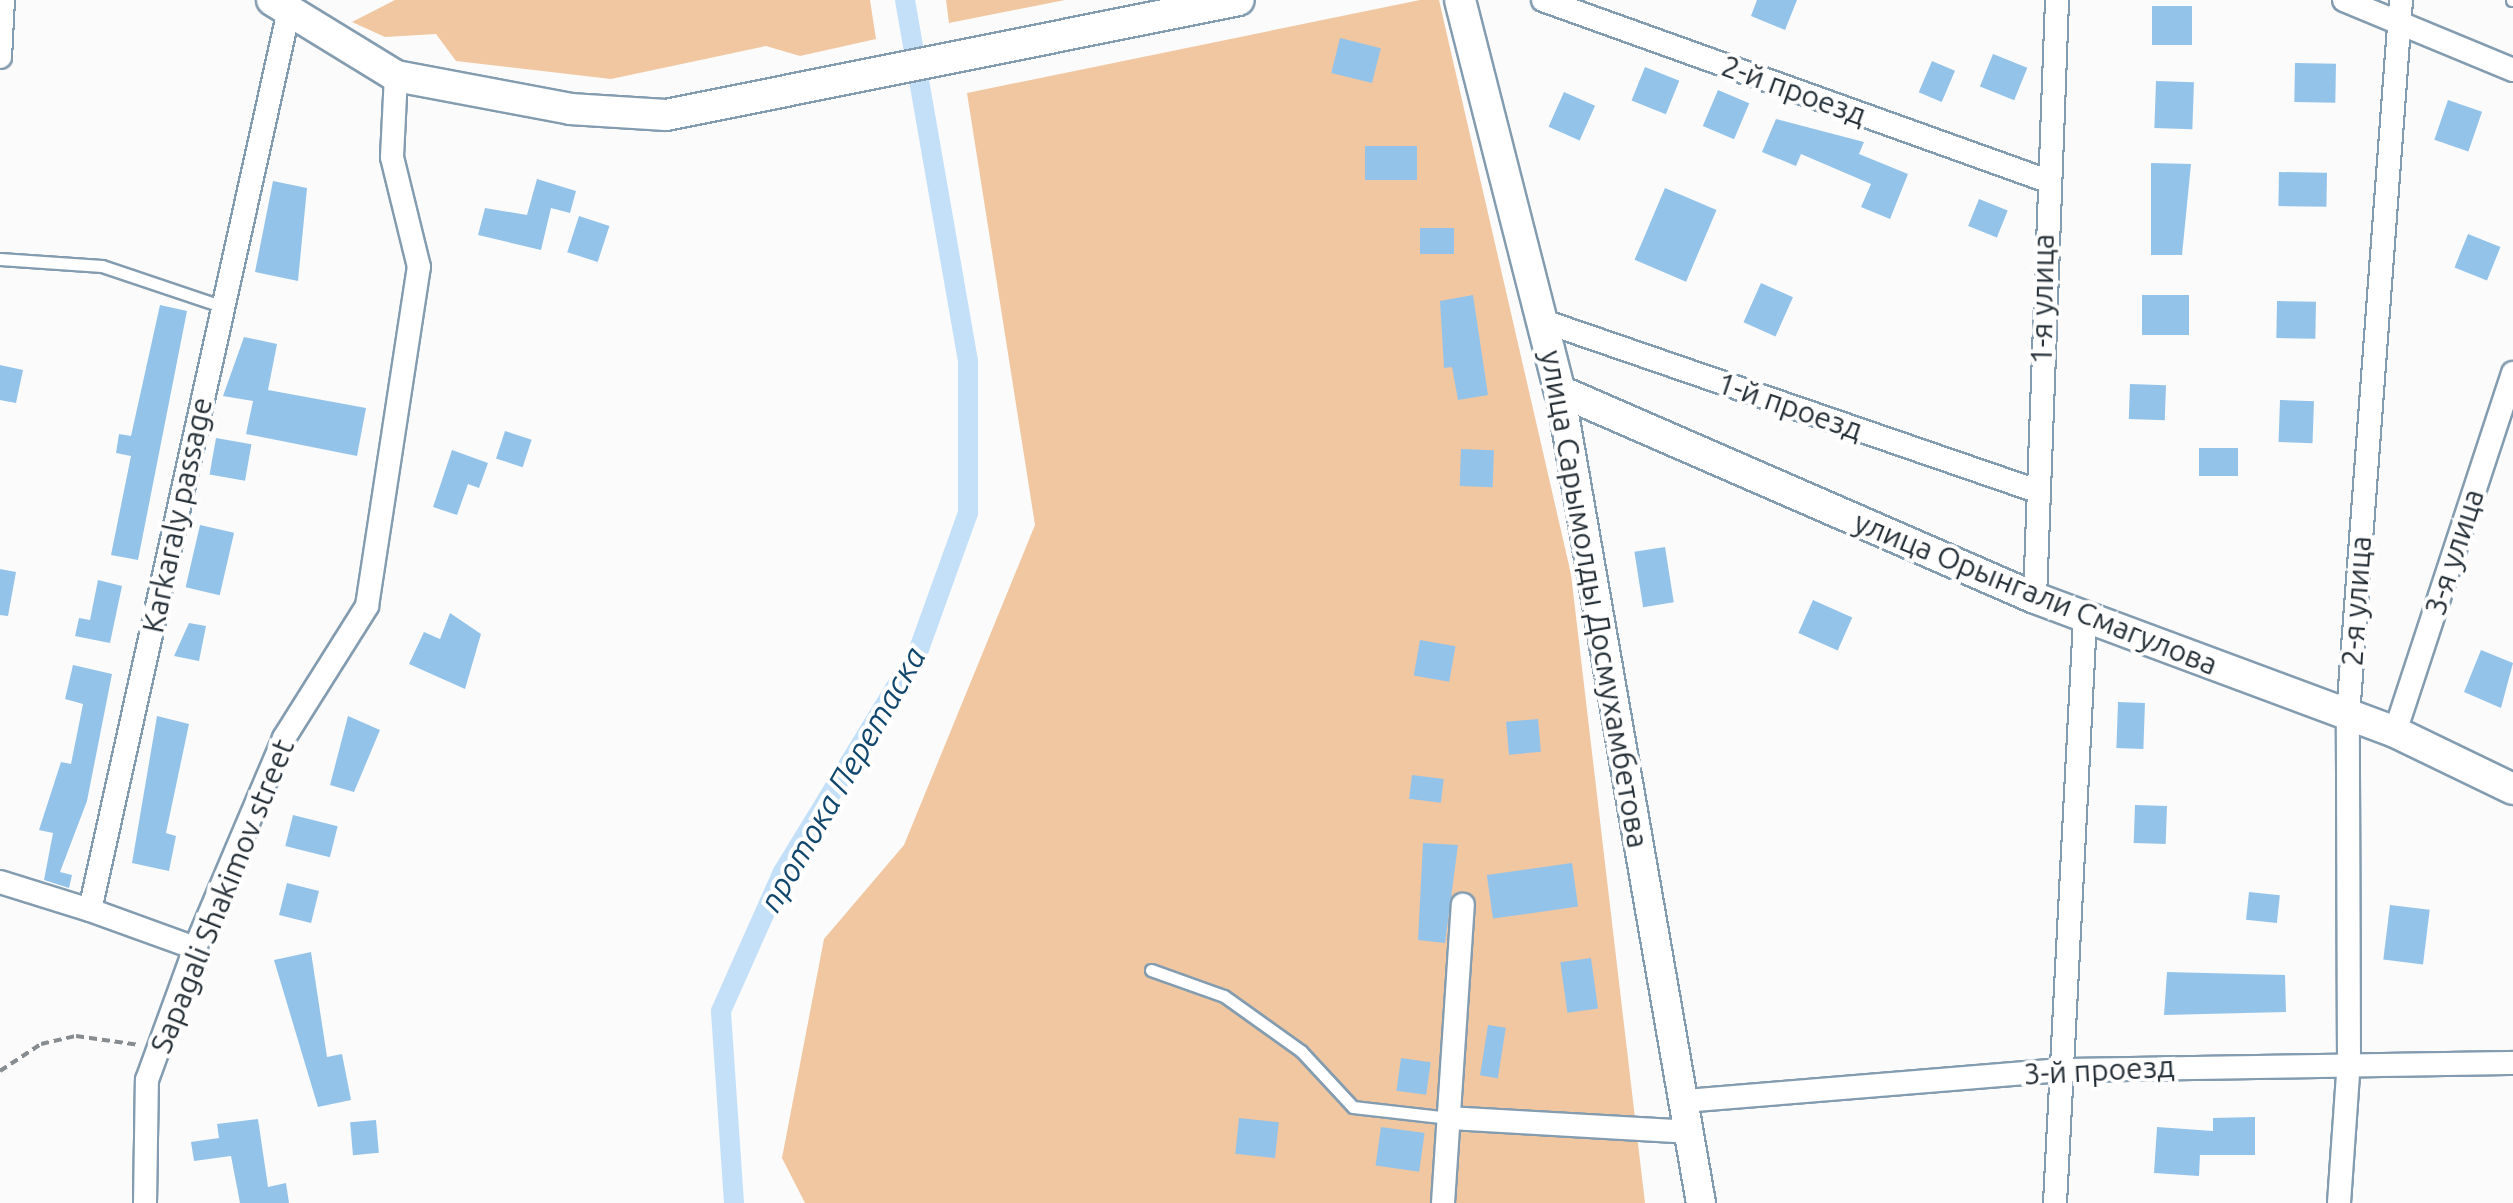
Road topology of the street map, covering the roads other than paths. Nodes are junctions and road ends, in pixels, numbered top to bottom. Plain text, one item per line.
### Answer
1 (3, 0) edge
2 (1239, 0) edge
3 (1460, 0) edge
4 (1543, 0) edge
5 (2057, 0) edge
6 (2344, 0) edge
7 (2401, 0) edge
8 (280, 5) edge
9 (2400, 25) junction
10 (0, 57) edge
11 (2513, 70) edge
12 (396, 76) junction
13 (2045, 180) junction
14 (0, 259) edge
15 (224, 306) junction
16 (1542, 321) junction
17 (2513, 373) edge
18 (1560, 391) junction
19 (2038, 490) junction
20 (2035, 598) junction
21 (2085, 618) junction
22 (2348, 714) junction
23 (2396, 732) junction
24 (2513, 790) edge
25 (0, 882) edge
26 (1463, 905) dead end
27 (90, 910) junction
28 (195, 948) junction
29 (1151, 970) dead end
30 (2349, 1060) junction
31 (2513, 1063) edge
32 (2063, 1070) junction
33 (1685, 1101) junction
34 (1449, 1118) junction
35 (1690, 1132) junction
36 (145, 1203) edge
37 (1443, 1203) edge
38 (1701, 1203) edge
39 (2054, 1203) edge
40 (2338, 1203) edge

1 - 10 street
2 - 12 main road
3 - 16 main road, улица Сарымолды Досмухамбетова
4 - 13 street, 2-й проезд
5 - 13 street, 1-я улица
6 - 9 street
7 - 9 street, 2-я улица
8 - 12 main road
8 - 15 street, Karkaraly passage
9 - 11 street
9 - 22 street, 2-я улица
12 - 28 street, Sapagali Shakimov street
13 - 19 street, 1-я улица
14 - 15 lane
15 - 27 street, Karkaraly passage
16 - 18 main road, улица Сарымолды Досмухамбетова
16 - 19 street, 1-й проезд
17 - 23 street, 3-я улица
18 - 20 main road, улица Орынгали Смагулова
18 - 33 street, улица Сарымолды Досмухамбетова
19 - 20 street, 1-я улица
20 - 21 main road, улица Орынгали Смагулова
21 - 22 main road, улица Орынгали Смагулова
21 - 32 street
22 - 23 main road, улица Орынгали Смагулова
22 - 30 street, 2-я улица
23 - 24 main road, улица Орынгали Смагулова
25 - 27 street
26 - 34 street
27 - 28 street
28 - 36 street, Sapagali Shakimov street
29 - 34 lane
30 - 31 street, 3-й проезд
30 - 32 street, 3-й проезд
30 - 40 street, 2-я улица
32 - 33 street, 3-й проезд
32 - 39 street
33 - 35 street, улица Сарымолды Досмухамбетова
34 - 35 street
34 - 37 street
35 - 38 street, улица Сарымолды Досмухамбетова

